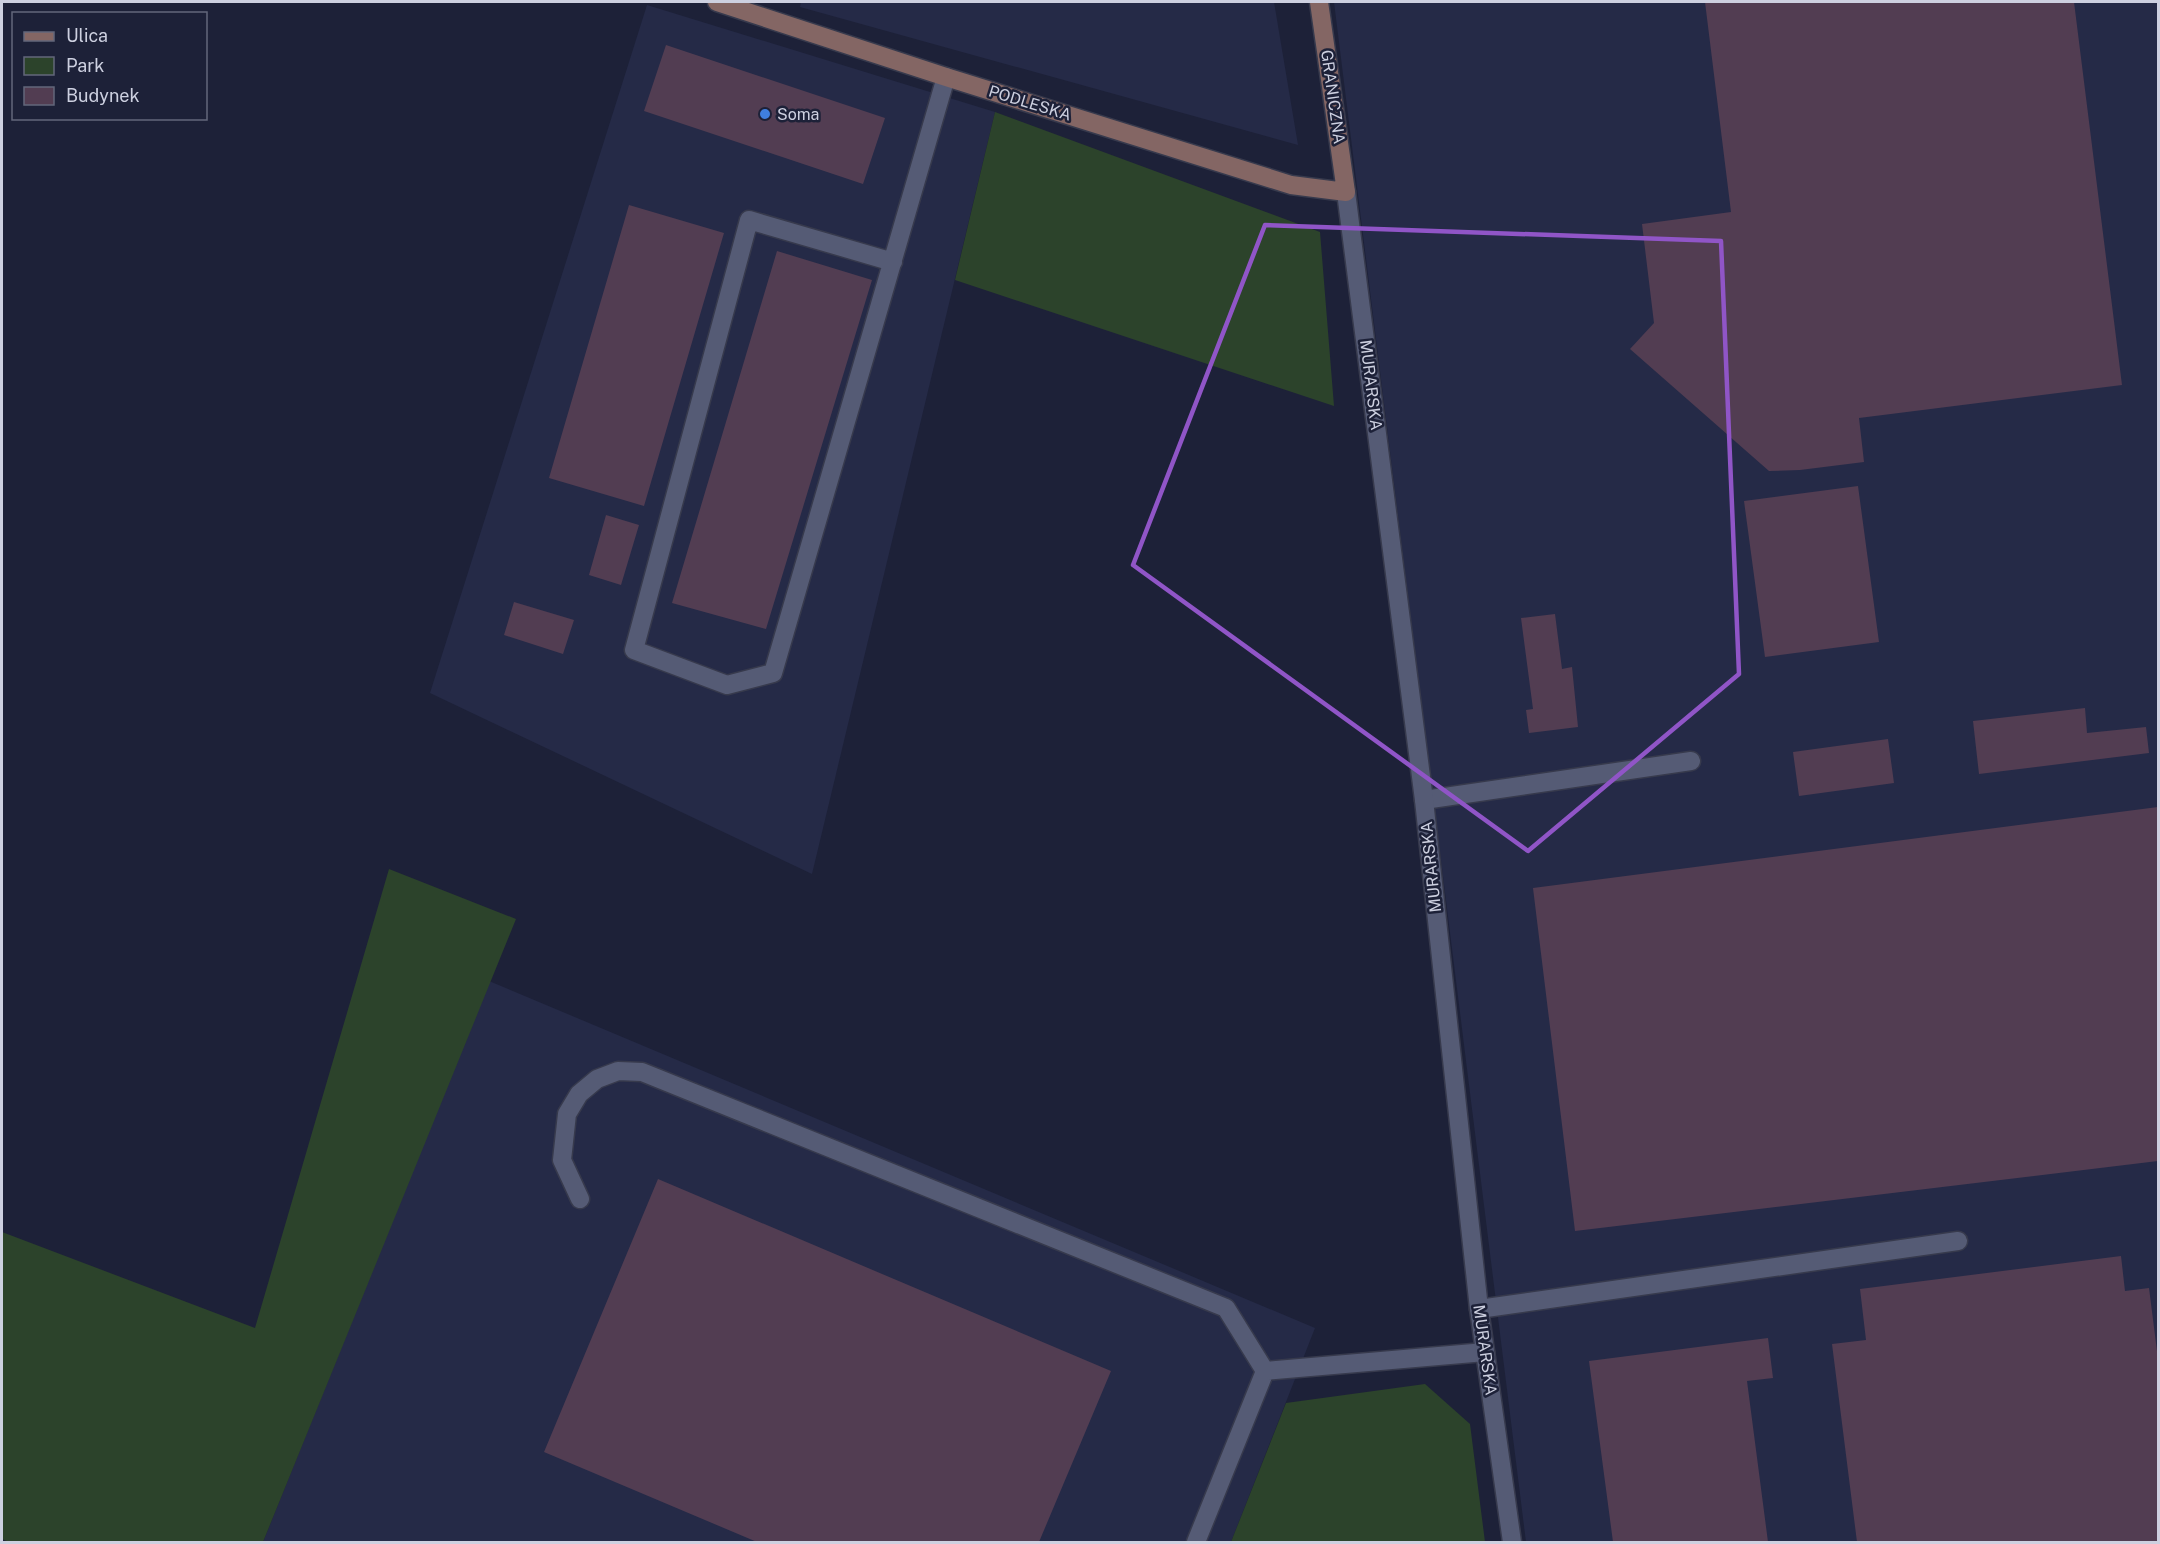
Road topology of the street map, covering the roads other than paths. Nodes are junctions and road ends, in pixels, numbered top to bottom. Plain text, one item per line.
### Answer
1 (717, 2) edge
2 (1319, 2) edge
3 (946, 77) junction
4 (1346, 192) junction
5 (892, 262) junction
6 (1691, 761) dead end
7 (1424, 800) junction
8 (580, 1199) dead end
9 (1958, 1241) dead end
10 (1479, 1309) junction
11 (1485, 1352) junction
12 (1265, 1371) junction
13 (1196, 1542) edge
14 (1512, 1542) edge

1 - 3 street, PODLESKA
2 - 4 street, GRANICZNA
3 - 4 street, PODLESKA
3 - 5 street
4 - 7 street, MURARSKA
5 - 5 street
6 - 7 street
7 - 10 street, MURARSKA
8 - 12 street
9 - 10 street
10 - 11 street, MURARSKA
11 - 12 street
11 - 14 street, MURARSKA
12 - 13 street

